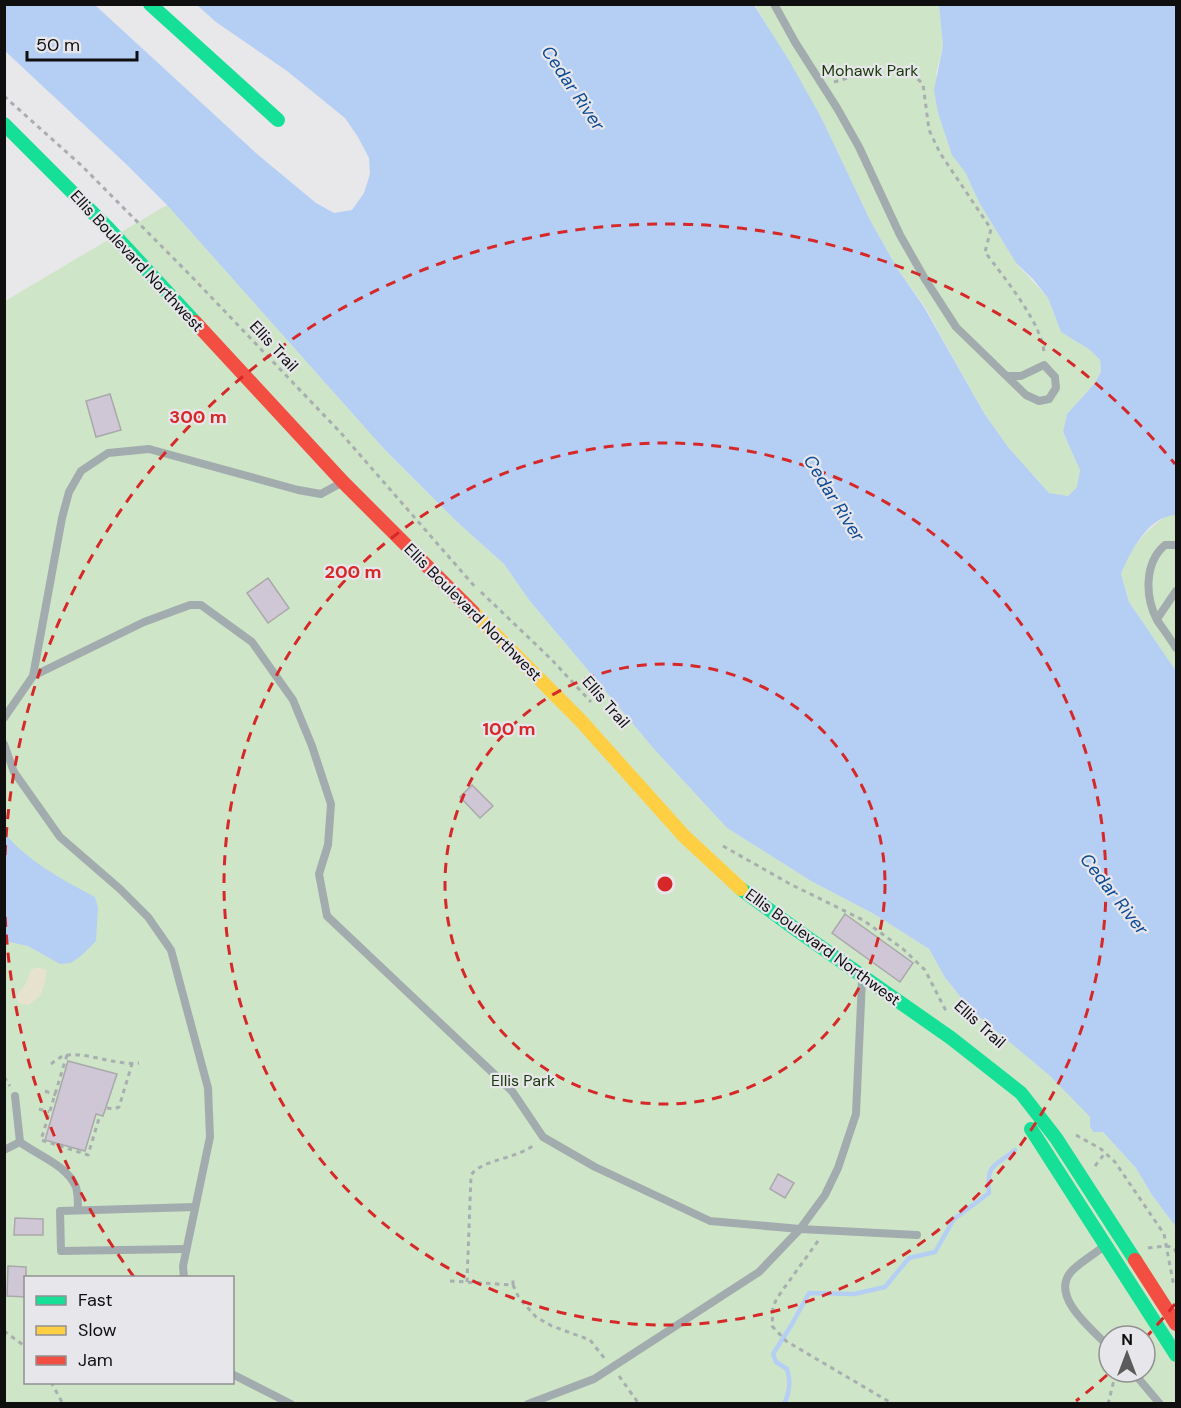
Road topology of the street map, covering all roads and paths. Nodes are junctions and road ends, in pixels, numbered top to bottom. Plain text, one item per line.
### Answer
1 (150, 4) edge
2 (774, 4) edge
3 (823, 86) junction
4 (4, 96) edge
5 (278, 120) dead end
6 (4, 124) edge
7 (1044, 365) junction
8 (1007, 376) junction
9 (344, 482) junction
10 (1176, 545) edge
11 (1176, 591) edge
12 (1156, 618) junction
13 (1176, 648) edge
14 (33, 676) junction
15 (591, 703) dead end
16 (4, 718) edge
17 (4, 744) edge
18 (720, 845) dead end
19 (863, 976) junction
20 (948, 1013) dead end
21 (67, 1055) junction
22 (977, 1059) junction
23 (139, 1063) dead end
24 (51, 1064) dead end
25 (132, 1064) junction
26 (45, 1091) dead end
27 (56, 1095) junction
28 (15, 1096) dead end
29 (107, 1108) dead end
30 (39, 1109) dead end
31 (49, 1112) junction
32 (100, 1115) dead end
33 (1072, 1133) dead end
34 (543, 1137) junction
35 (20, 1142) junction
36 (4, 1150) edge
37 (1105, 1153) junction
38 (1091, 1170) dead end
39 (195, 1208) junction
40 (78, 1210) junction
41 (800, 1228) junction
42 (826, 1230) junction
43 (1119, 1234) junction
44 (917, 1235) dead end
45 (1106, 1245) junction
46 (1167, 1246) junction
47 (186, 1249) junction
48 (1141, 1249) dead end
49 (1176, 1252) edge
50 (184, 1276) edge
51 (513, 1276) dead end
52 (450, 1281) dead end
53 (466, 1282) junction
54 (513, 1285) junction
55 (1174, 1289) dead end
56 (1176, 1324) edge
57 (4, 1331) edge
58 (1097, 1334) edge
59 (24, 1346) edge
60 (1176, 1355) edge
61 (611, 1368) junction
62 (234, 1375) edge
63 (52, 1384) edge
64 (1113, 1384) edge
65 (1143, 1384) edge
66 (63, 1404) edge
67 (291, 1404) edge
68 (528, 1404) edge
69 (639, 1404) edge
70 (893, 1404) edge
71 (1108, 1404) edge
72 (1160, 1404) edge

1 - 5 street
2 - 3 lane
3 - 7 path
3 - 8 lane
4 - 15 path, Ellis Trail
6 - 9 street, Ellis Boulevard Northwest
7 - 8 lane
7 - 8 lane
9 - 14 lane
9 - 19 street, Ellis Boulevard Northwest
10 - 12 lane
11 - 12 lane
12 - 13 lane
14 - 16 lane
14 - 34 lane
17 - 39 lane
18 - 20 path, Ellis Trail
19 - 22 street, Ellis Boulevard Northwest
19 - 41 lane
21 - 24 path
21 - 25 path
21 - 27 path
22 - 43 street, Ellis Boulevard Northwest
22 - 45 street, Ellis Boulevard Northwest
23 - 25 path
25 - 29 path
26 - 27 path
27 - 31 path
28 - 35 lane
30 - 31 path
31 - 32 path
33 - 37 path
34 - 41 lane
34 - 53 path
35 - 36 lane
35 - 40 lane
37 - 38 path
37 - 46 path
39 - 40 lane
39 - 47 lane
40 - 47 lane
41 - 42 lane
41 - 61 lane
42 - 44 lane
42 - 70 path
43 - 45 lane
43 - 56 street, Ellis Boulevard Northwest
45 - 58 lane
45 - 60 street, Ellis Boulevard Northwest
46 - 48 path
46 - 49 path
46 - 55 path
47 - 50 lane
51 - 54 path
52 - 53 path
53 - 54 path
54 - 61 path
57 - 59 path
61 - 68 lane
61 - 69 path
62 - 67 lane
63 - 66 path
64 - 71 path
65 - 72 lane

